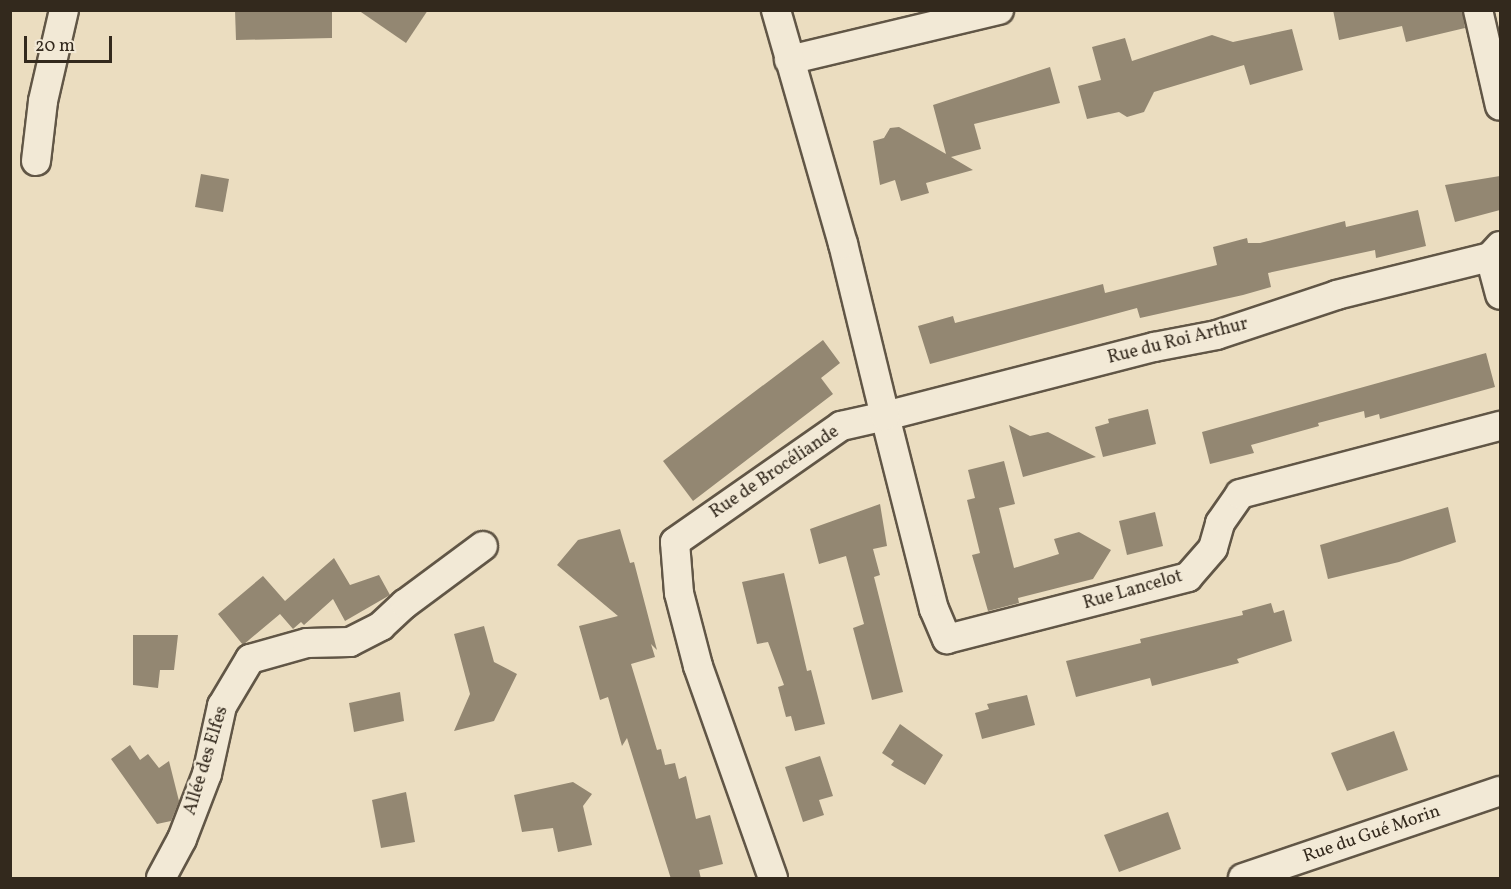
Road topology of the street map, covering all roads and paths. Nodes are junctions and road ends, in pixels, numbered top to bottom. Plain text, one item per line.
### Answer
1 (64, 10) edge
2 (776, 10) edge
3 (999, 10) edge
4 (1478, 10) edge
5 (789, 60) junction
6 (1500, 106) edge
7 (36, 161) dead end
8 (1495, 252) edge
9 (1500, 295) edge
10 (885, 416) junction
11 (1500, 426) edge
12 (483, 546) dead end
13 (1500, 791) edge
14 (161, 879) edge
15 (773, 879) edge
16 (1243, 879) edge

1 - 7 street
2 - 5 street
3 - 5 street
4 - 6 street
5 - 10 street
8 - 9 street
8 - 10 street, Rue du Roi Arthur
10 - 11 street, Rue Lancelot
10 - 15 street, Rue de Brocéliande
12 - 14 street, Allée des Elfes
13 - 16 street, Rue du Gué Morin

